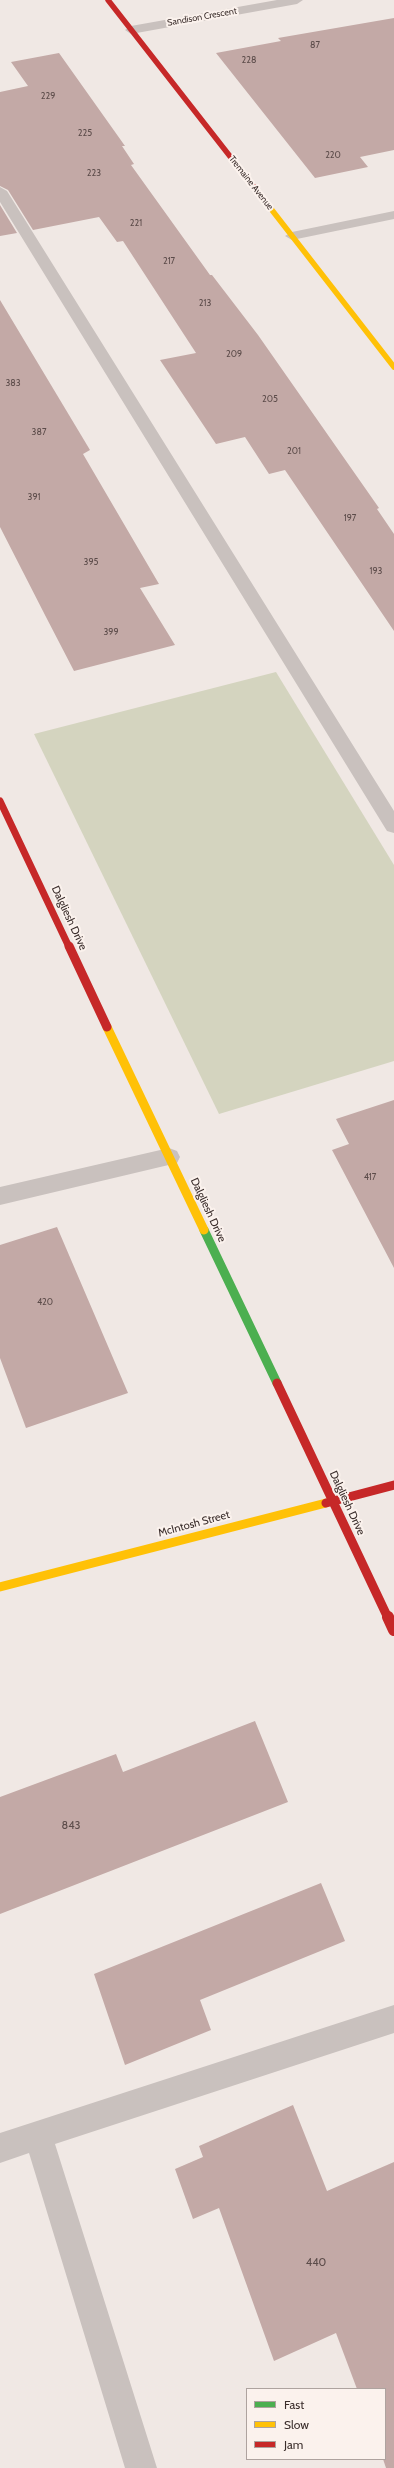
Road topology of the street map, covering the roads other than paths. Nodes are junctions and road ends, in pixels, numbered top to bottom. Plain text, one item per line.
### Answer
1 (108, 0) edge
2 (297, 0) edge
3 (131, 30) junction
4 (0, 191) edge
5 (394, 215) edge
6 (292, 236) junction
7 (394, 367) edge
8 (0, 801) edge
9 (394, 826) edge
10 (169, 1157) junction
11 (0, 1196) edge
12 (394, 1485) edge
13 (332, 1500) junction
14 (0, 1587) edge
15 (394, 1630) edge
16 (394, 2020) edge
17 (38, 2136) junction
18 (0, 2148) edge
19 (141, 2468) edge

1 - 3 street, Tremaine Avenue
2 - 3 street, Sandison Crescent
3 - 6 street, Tremaine Avenue
4 - 9 street
5 - 6 street
6 - 7 street, Tremaine Avenue
8 - 10 street, Dalgliesh Drive
10 - 11 street
10 - 13 street, Dalgliesh Drive
12 - 13 street, McIntosh Street
13 - 14 street, McIntosh Street
13 - 15 street, Dalgliesh Drive
16 - 17 street
17 - 18 street
17 - 19 street

